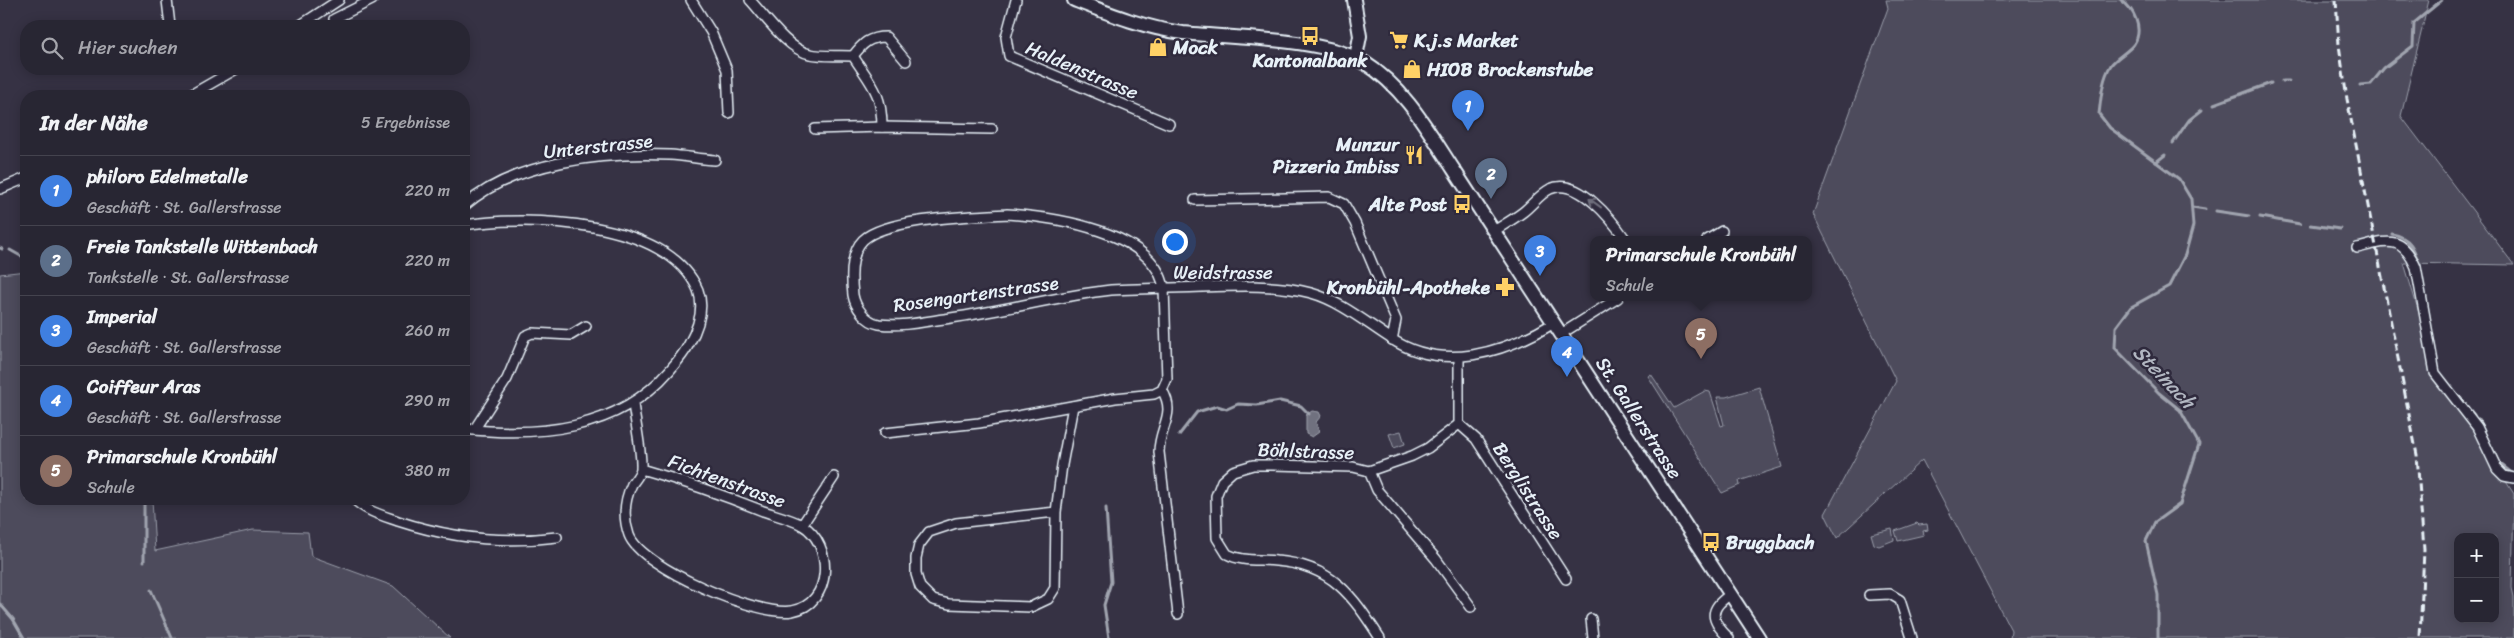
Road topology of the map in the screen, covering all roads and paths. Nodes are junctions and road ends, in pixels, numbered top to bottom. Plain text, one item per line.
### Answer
1 (167, 0) edge
2 (172, 0) edge
3 (339, 0) edge
4 (372, 0) edge
5 (691, 0) edge
6 (750, 0) edge
7 (1016, 0) edge
8 (1074, 0) edge
9 (1354, 0) edge
10 (334, 19) dead end
11 (169, 20) edge
12 (308, 20) edge
13 (853, 56) junction
14 (1356, 58) junction
15 (906, 61) dead end
16 (226, 75) edge
17 (200, 90) edge
18 (729, 113) dead end
19 (1170, 124) dead end
20 (882, 127) junction
21 (815, 129) dead end
22 (992, 129) dead end
23 (715, 160) dead end
24 (20, 181) edge
25 (0, 189) edge
26 (1195, 200) dead end
27 (470, 202) edge
28 (470, 225) edge
29 (1494, 231) junction
30 (1722, 231) dead end
31 (1623, 236) edge
32 (1714, 236) edge
33 (2357, 248) dead end
34 (1164, 288) junction
35 (1613, 301) edge
36 (1554, 323) junction
37 (586, 326) dead end
38 (1561, 334) junction
39 (1392, 340) junction
40 (1459, 358) junction
41 (1162, 390) junction
42 (633, 404) junction
43 (1073, 406) junction
44 (1459, 424) junction
45 (470, 430) edge
46 (474, 430) junction
47 (884, 433) dead end
48 (641, 468) junction
49 (1369, 471) junction
50 (834, 477) dead end
51 (2514, 478) edge
52 (363, 505) edge
53 (1056, 512) junction
54 (802, 525) junction
55 (557, 537) dead end
56 (1566, 579) dead end
57 (1731, 594) junction
58 (1869, 595) dead end
59 (1470, 607) dead end
60 (1178, 614) dead end
61 (1591, 620) dead end
62 (1380, 638) edge
63 (1593, 638) edge
64 (1729, 638) edge
65 (1760, 638) edge
66 (1912, 638) edge

1 - 2 street
1 - 11 street
3 - 12 street
4 - 10 street
5 - 18 street
6 - 13 street
7 - 19 street, Haldenstrasse
8 - 14 main road
9 - 14 main road
13 - 15 street
13 - 20 street
14 - 29 main road, St. Gallerstrasse
16 - 17 street
20 - 21 street
20 - 22 street
23 - 27 street, Unterstrasse
24 - 25 street
26 - 39 street
28 - 42 street
31 -> 29 street
29 - 36 main road, St. Gallerstrasse
30 - 32 street
33 - 51 street
34 - 34 street, Rosengartenstrasse
34 - 39 street, Weidstrasse
34 - 41 street, Weidstrasse
35 - 38 street
36 - 38 main road, St. Gallerstrasse
36 - 40 street, Weidstrasse
37 - 46 street
38 - 57 main road, St. Gallerstrasse
39 - 40 street, Weidstrasse
40 - 44 street
41 - 43 street
41 - 60 street
42 - 46 street
42 - 48 street, Fichtenstrasse
43 - 47 street
43 - 53 street
44 - 49 street, Böhlstrasse
44 - 56 street, Berglistrasse
45 - 46 street
48 - 54 street, Fichtenstrasse
48 - 54 street, Fichtenstrasse
49 - 59 street
49 - 62 street, Böhlstrasse
50 - 54 street, Fichtenstrasse
52 - 55 street
53 - 53 street
57 - 64 street
57 - 65 main road, St. Gallerstrasse
58 - 66 street
61 - 63 street

